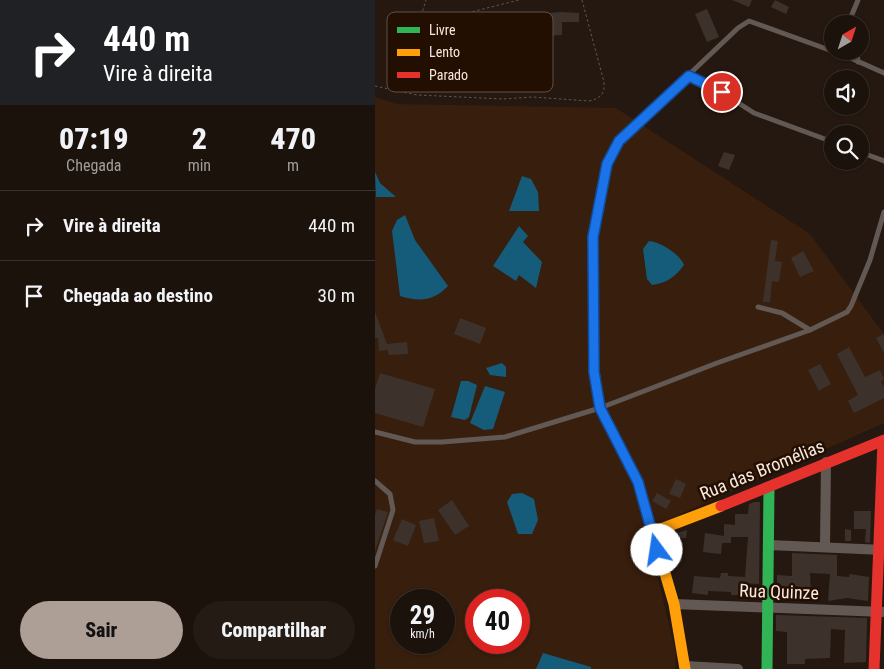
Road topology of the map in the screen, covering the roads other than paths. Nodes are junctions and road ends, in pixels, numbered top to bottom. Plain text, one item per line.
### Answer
1 (858, 0) edge
2 (854, 14) edge
3 (824, 48) edge
4 (853, 60) edge
5 (858, 62) joint
6 (884, 73) edge
7 (689, 76) junction
8 (824, 139) edge
9 (869, 155) edge
10 (884, 161) edge
11 (884, 212) edge
12 (758, 307) dead end
13 (811, 330) junction
14 (600, 408) junction
15 (375, 432) edge
16 (883, 440) edge
17 (826, 462) junction
18 (375, 481) edge
19 (883, 485) edge
20 (769, 488) junction
21 (653, 532) junction
22 (769, 545) junction
23 (825, 546) junction
24 (882, 550) edge
25 (375, 566) edge
26 (674, 604) junction
27 (767, 607) junction
28 (880, 612) edge
29 (685, 668) edge
30 (738, 669) edge
31 (767, 669) edge
32 (874, 669) edge

1 - 2 lane
3 - 7 lane
4 - 5 lane
5 - 6 lane
7 - 8 lane
7 - 14 lane
9 - 10 lane
11 - 13 lane
12 - 13 lane
13 - 14 lane
14 - 15 lane
14 - 21 lane
16 - 17 street, Rua das Bromélias
16 - 19 street
17 - 20 street, Rua das Bromélias
17 - 23 street
18 - 25 lane
19 - 24 street
20 - 21 street, Rua das Bromélias
20 - 22 street
21 - 26 street
22 - 23 street
22 - 27 street
23 - 24 street
24 - 28 street
26 - 27 street, Rua Quinze
26 - 29 street
27 - 28 street, Rua Quinze
27 - 31 street
28 - 32 street
29 - 30 street

